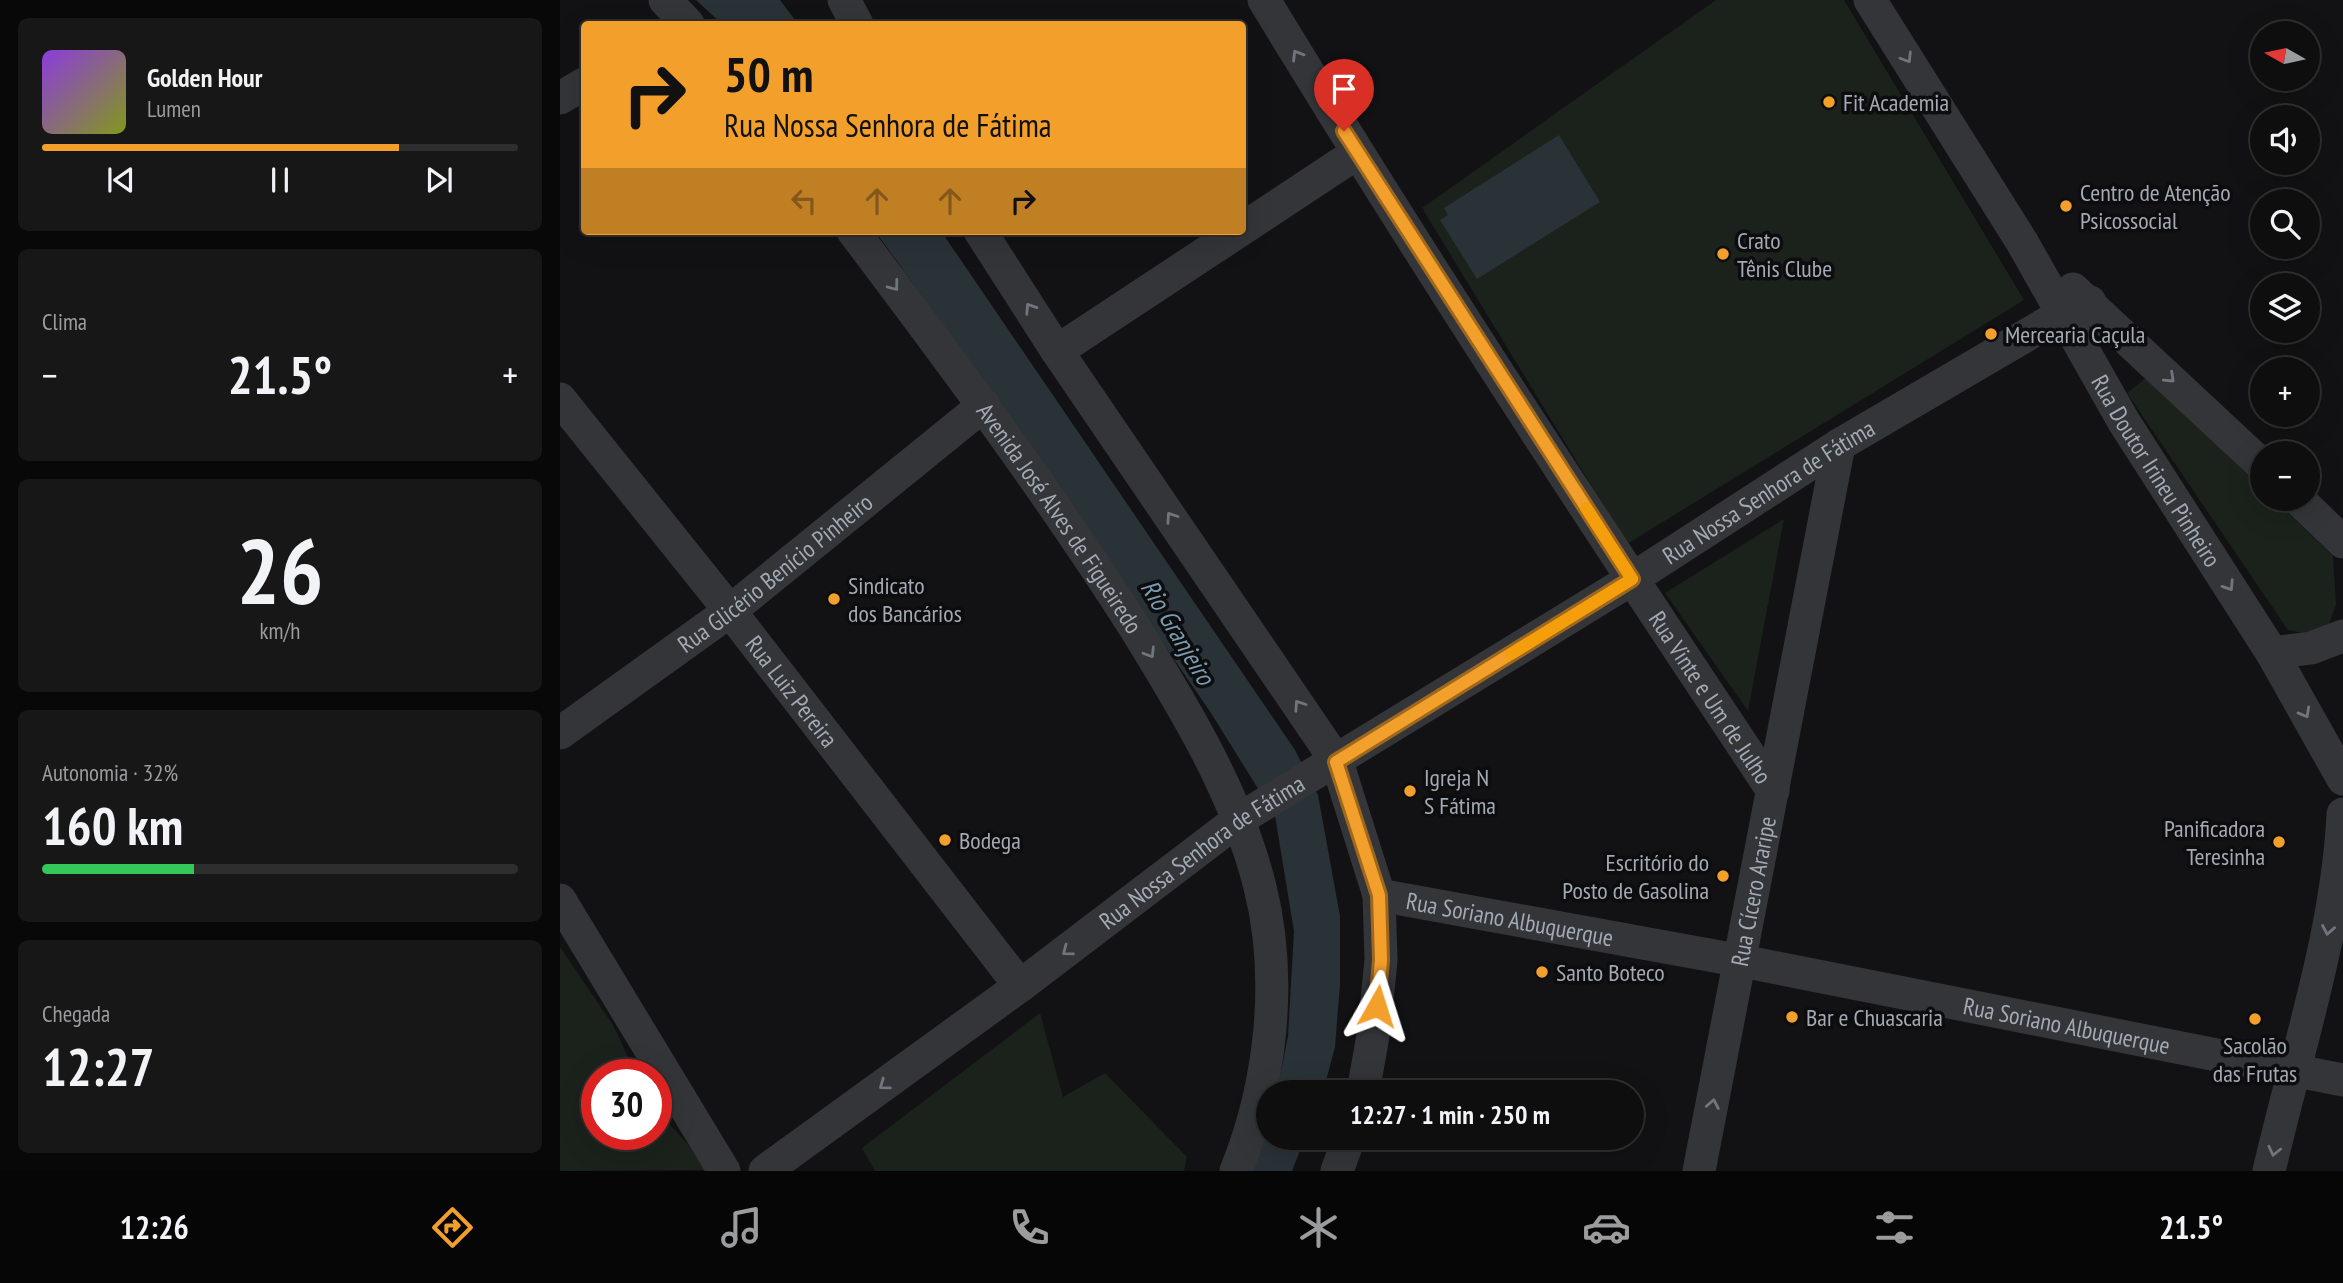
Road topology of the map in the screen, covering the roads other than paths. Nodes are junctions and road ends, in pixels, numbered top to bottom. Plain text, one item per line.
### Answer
1 (844, 0) edge
2 (1264, 0) edge
3 (1870, 0) edge
4 (855, 21) edge
5 (581, 85) edge
6 (560, 98) edge
7 (1357, 153) junction
8 (1246, 227) edge
9 (856, 235) edge
10 (984, 235) edge
11 (1233, 235) edge
12 (2076, 309) junction
13 (1057, 351) junction
14 (560, 399) edge
15 (984, 405) junction
16 (1839, 445) junction
17 (2250, 455) edge
18 (2311, 511) edge
19 (2343, 542) edge
20 (1632, 579) junction
21 (730, 611) junction
22 (2343, 636) edge
23 (2272, 653) junction
24 (560, 733) edge
25 (1328, 767) junction
26 (2343, 779) edge
27 (1773, 791) junction
28 (2343, 814) edge
29 (1247, 815) junction
30 (1379, 895) junction
31 (560, 900) edge
32 (1742, 961) junction
33 (1020, 986) junction
34 (2292, 1069) junction
35 (1365, 1080) edge
36 (2343, 1080) edge
37 (1345, 1150) edge
38 (724, 1171) edge
39 (765, 1171) edge
40 (1236, 1171) edge
41 (1337, 1171) edge
42 (1699, 1171) edge
43 (2269, 1171) edge

1 - 4 street
7 -> 2 street, Rua Vinte e Um de Julho
3 -> 12 street
5 - 6 street
7 - 8 street
7 - 20 street, Rua Vinte e Um de Julho
9 -> 15 street, Avenida José Alves de Figueiredo
13 -> 10 street
11 - 13 street
12 - 16 street, Rua Nossa Senhora de Fátima
12 -> 17 street
12 -> 23 street, Rua Doutor Irineu Pinheiro
25 -> 13 street
14 - 21 street, Rua Luiz Pereira
15 - 21 street, Rua Glicério Benício Pinheiro
15 -> 29 street, Avenida José Alves de Figueiredo
16 - 20 street, Rua Nossa Senhora de Fátima
16 - 27 street, Rua Cícero Araripe
18 - 19 street
20 - 25 street, Rua Nossa Senhora de Fátima
20 - 27 street, Rua Vinte e Um de Julho
21 - 24 street, Rua Glicério Benício Pinheiro
21 - 33 street, Rua Luiz Pereira
22 - 23 street
23 -> 26 street, Rua Doutor Irineu Pinheiro
25 - 29 street, Rua Nossa Senhora de Fátima
25 - 30 street
27 - 32 street, Rua Cícero Araripe
28 -> 34 street
29 -> 33 street, Rua Nossa Senhora de Fátima
29 - 40 street, Avenida José Alves de Figueiredo
30 - 32 street, Rua Soriano Albuquerque
30 - 35 street
31 - 38 street
32 - 34 street, Rua Soriano Albuquerque
42 -> 32 street, Rua Cícero Araripe
33 -> 39 street, Rua Nossa Senhora de Fátima
34 - 36 street, Rua Soriano Albuquerque
34 -> 43 street
37 - 41 street

